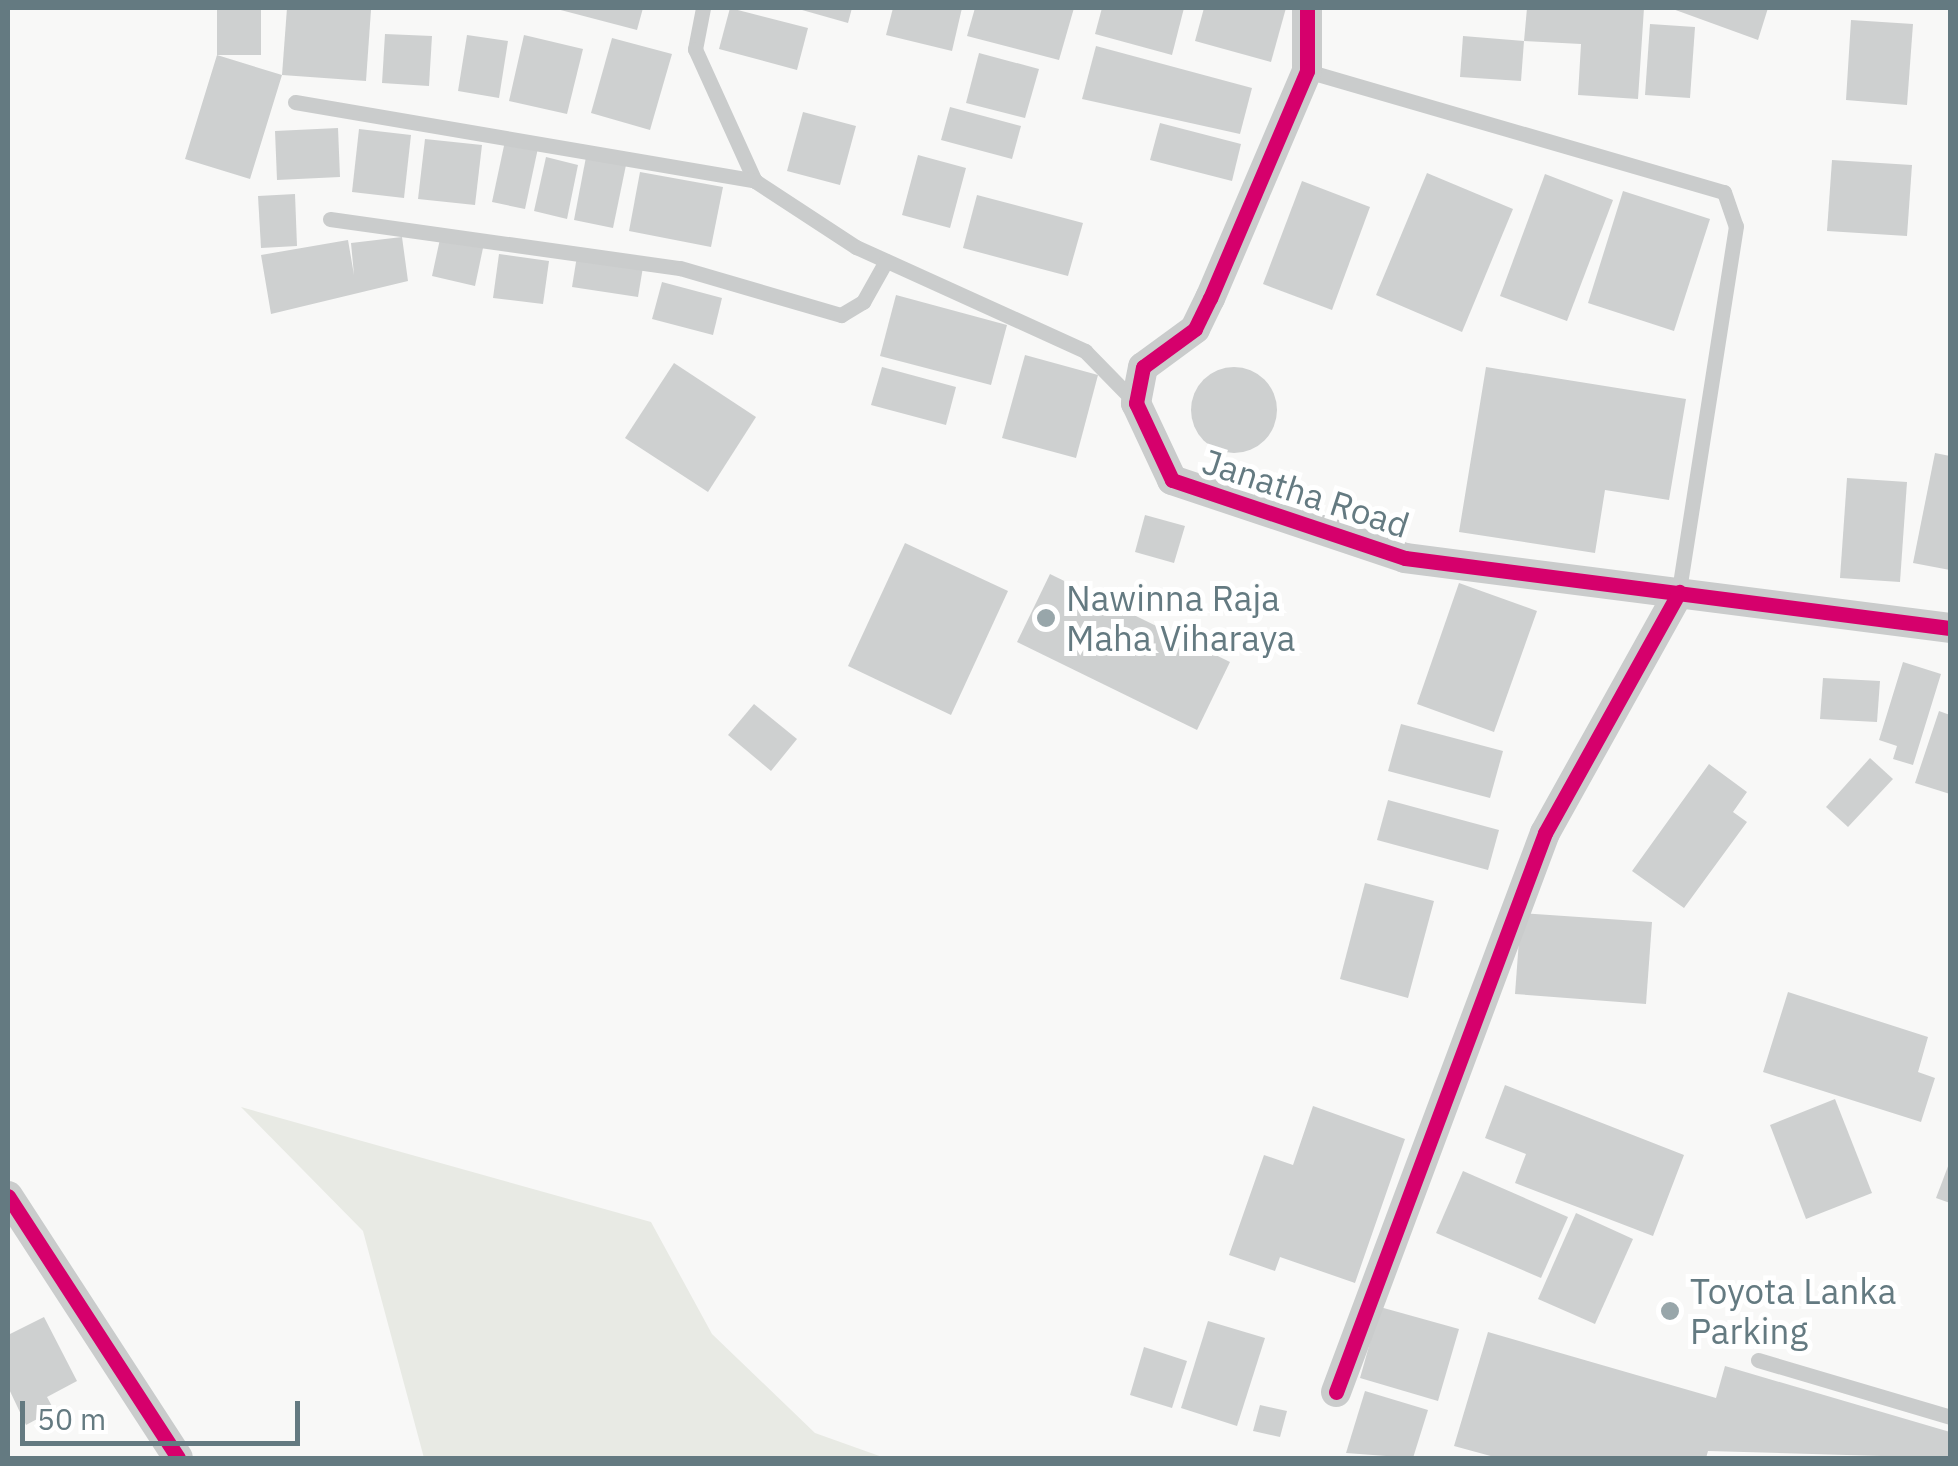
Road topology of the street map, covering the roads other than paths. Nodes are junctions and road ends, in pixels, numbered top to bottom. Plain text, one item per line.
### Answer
1 (703, 8) edge
2 (1307, 8) edge
3 (1307, 71) junction
4 (295, 102) dead end
5 (754, 181) junction
6 (330, 218) dead end
7 (886, 261) junction
8 (1136, 403) junction
9 (1679, 592) junction
10 (1950, 628) edge
11 (8, 1196) edge
12 (1758, 1360) dead end
13 (1336, 1392) dead end
14 (1950, 1417) edge
15 (178, 1458) edge

1 - 5 lane
2 - 3 street
3 - 8 street
3 - 9 lane
4 - 5 lane
5 - 7 lane
6 - 7 lane
7 - 8 lane
8 - 9 street, Janatha Road
9 - 10 street, Janatha Road
9 - 13 street
11 - 15 street
12 - 14 lane

